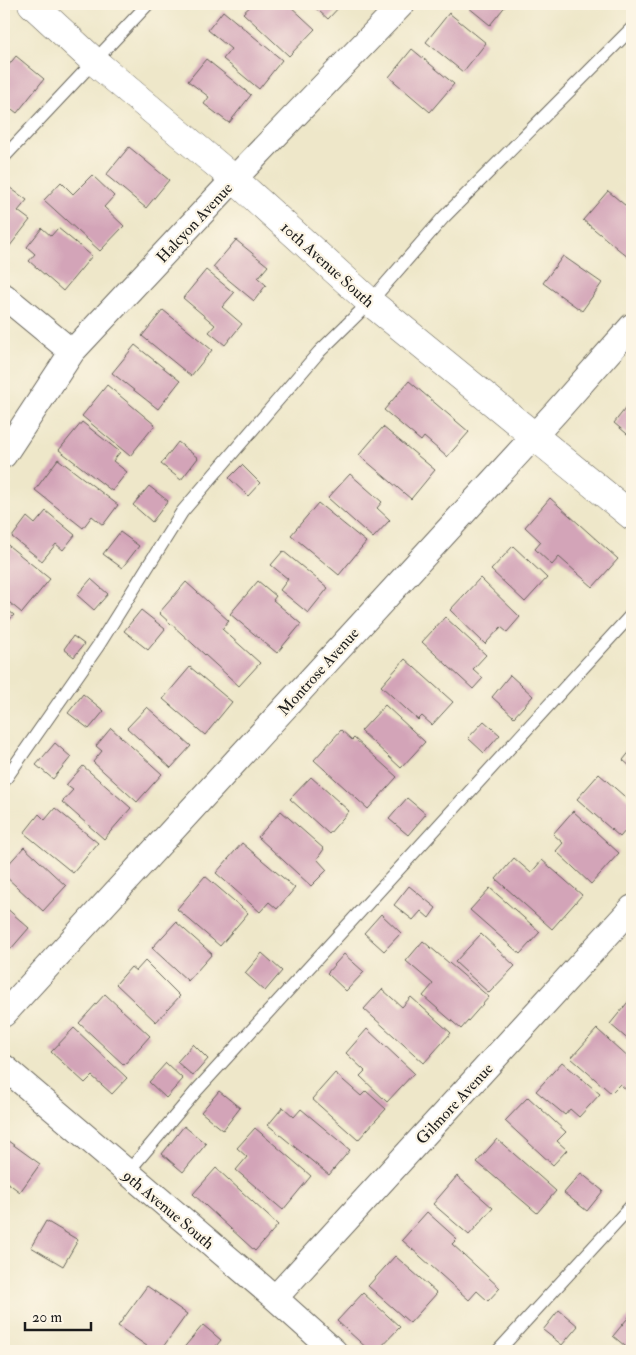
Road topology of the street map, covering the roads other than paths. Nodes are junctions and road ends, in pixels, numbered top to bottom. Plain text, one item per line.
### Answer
1 (32, 4) edge
2 (148, 4) edge
3 (402, 4) edge
4 (632, 28) edge
5 (95, 62) junction
6 (4, 157) edge
7 (234, 179) junction
8 (4, 296) edge
9 (370, 302) junction
10 (632, 326) edge
11 (72, 352) junction
12 (534, 435) junction
13 (4, 455) edge
14 (632, 516) edge
15 (632, 614) edge
16 (4, 781) edge
17 (632, 908) edge
18 (4, 1014) edge
19 (4, 1067) edge
20 (127, 1173) junction
21 (632, 1205) edge
22 (275, 1298) junction
23 (334, 1351) edge
24 (498, 1351) edge

1 - 5 street, 10th Avenue South
2 - 5 lane
3 - 7 street, Halcyon Avenue
4 - 9 lane
5 - 6 lane
5 - 7 street, 10th Avenue South
7 - 9 street, 10th Avenue South
7 - 11 street, Halcyon Avenue
8 - 11 street
9 - 12 street, 10th Avenue South
9 - 16 lane
10 - 12 street, Montrose Avenue
11 - 13 street, Halcyon Avenue
12 - 14 street, 10th Avenue South
12 - 18 street, Montrose Avenue
15 - 20 lane
17 - 22 street, Gilmore Avenue
19 - 20 street, 9th Avenue South
20 - 22 street, 9th Avenue South
21 - 24 lane
22 - 23 street, 9th Avenue South

